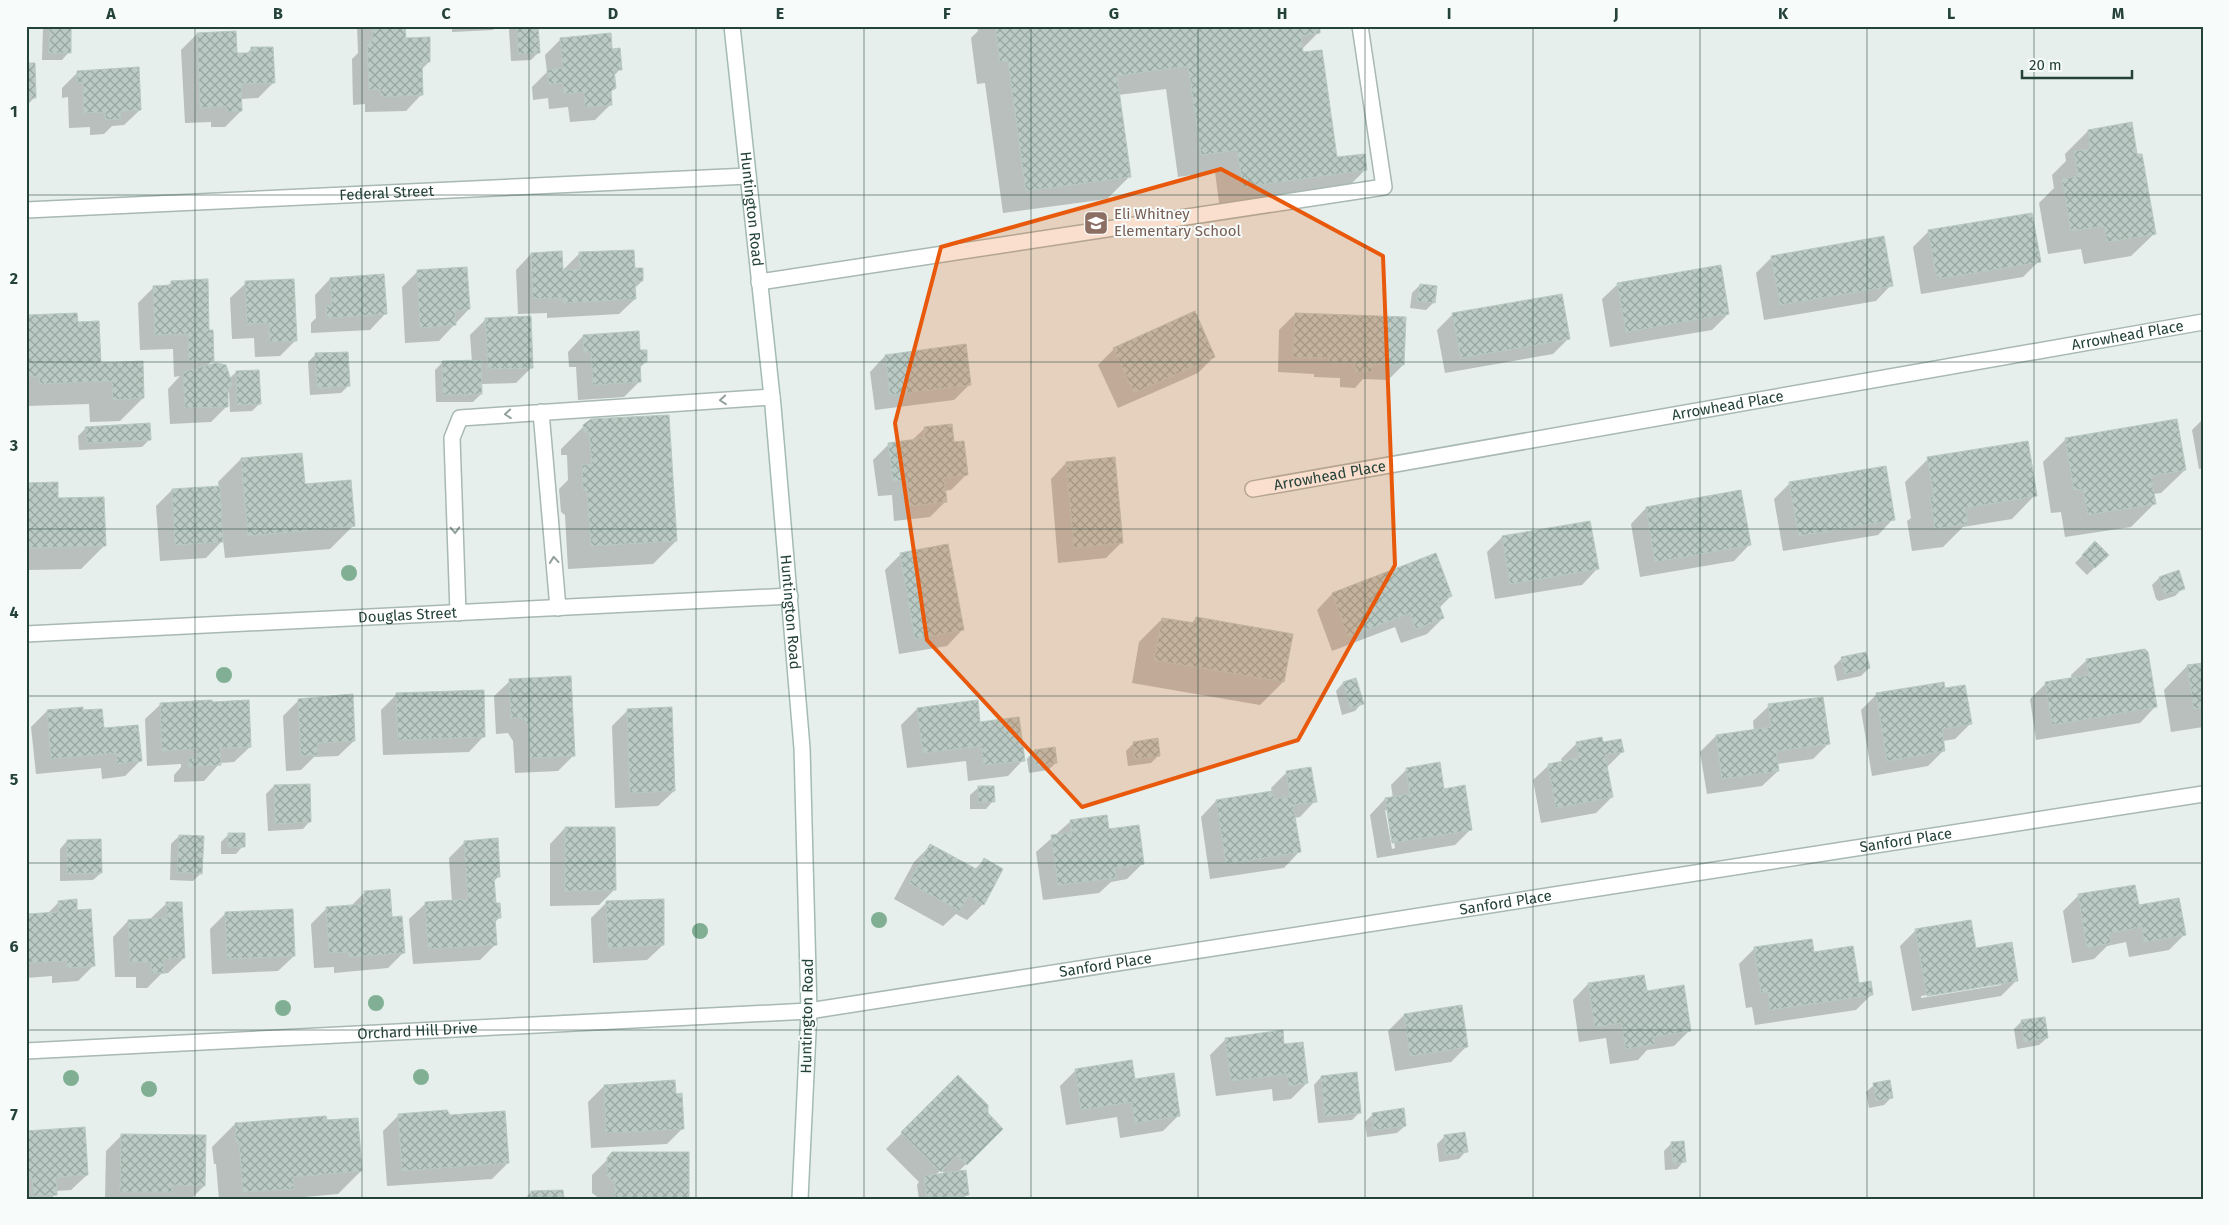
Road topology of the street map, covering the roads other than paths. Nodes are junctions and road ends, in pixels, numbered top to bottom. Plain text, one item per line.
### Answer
1 (732, 26) edge
2 (1360, 26) edge
3 (748, 176) junction
4 (26, 210) edge
5 (759, 282) junction
6 (2203, 322) edge
7 (772, 397) junction
8 (541, 412) junction
9 (1253, 489) dead end
10 (790, 596) junction
11 (558, 608) junction
12 (458, 613) junction
13 (26, 634) edge
14 (2203, 794) edge
15 (809, 1011) junction
16 (26, 1051) edge
17 (800, 1199) edge

1 - 3 street, Huntington Road
2 - 5 street
3 - 4 street, Federal Street
3 - 5 street, Huntington Road
5 - 7 street, Huntington Road
6 - 9 street, Arrowhead Place
7 -> 8 street
7 - 10 street, Huntington Road
11 -> 8 street
8 -> 12 street
10 - 11 street, Douglas Street
10 - 15 street, Huntington Road
11 - 12 street, Douglas Street
12 - 13 street, Douglas Street
14 - 15 street, Sanford Place
15 - 16 street, Orchard Hill Drive
15 - 17 street, Huntington Road

